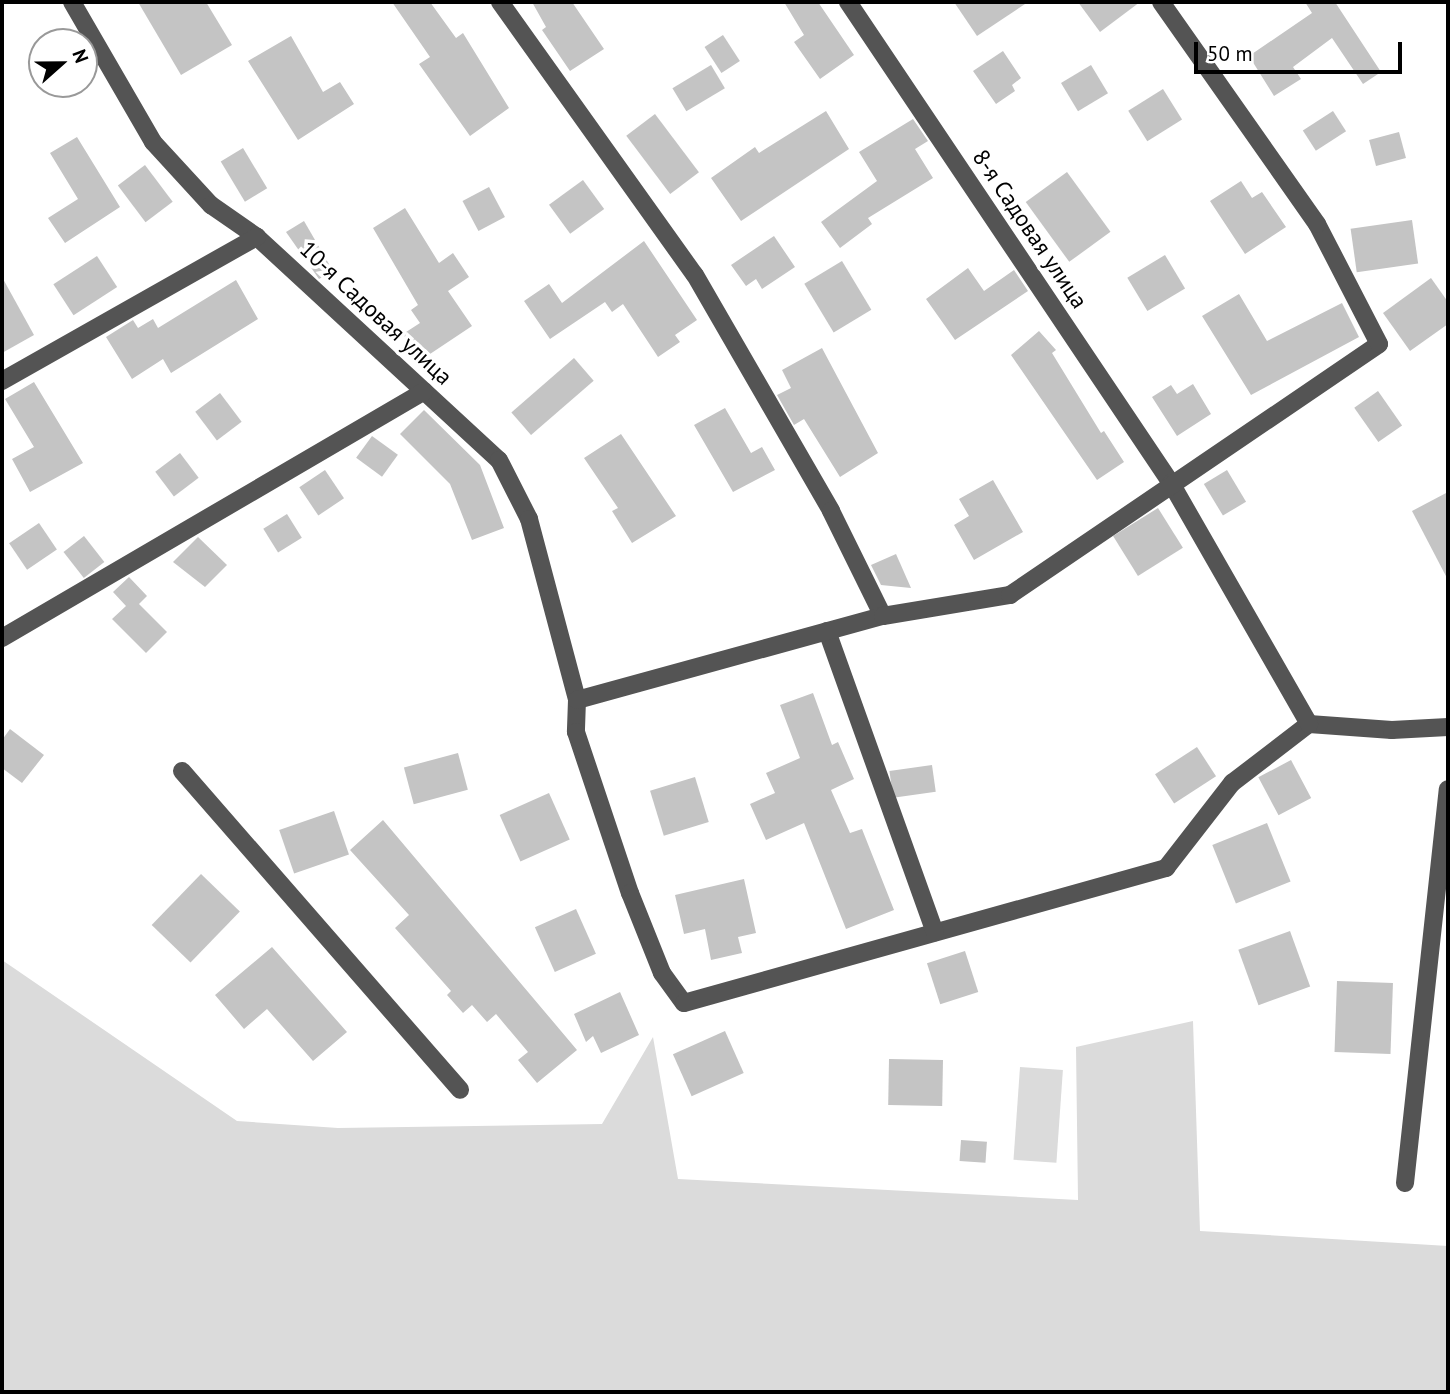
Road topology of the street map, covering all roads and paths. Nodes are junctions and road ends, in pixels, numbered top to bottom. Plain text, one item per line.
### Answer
1 (72, 2) edge
2 (500, 2) edge
3 (848, 2) edge
4 (1161, 2) edge
5 (257, 237) junction
6 (2, 381) edge
7 (424, 391) junction
8 (1171, 483) junction
9 (883, 616) junction
10 (827, 631) junction
11 (2, 638) edge
12 (577, 700) junction
13 (1309, 724) junction
14 (1448, 727) edge
15 (183, 771) dead end
16 (1448, 789) edge
17 (935, 932) junction
18 (460, 1090) dead end
19 (1405, 1183) dead end

1 - 5 street, 10-я Садовая улица
2 - 9 street
3 - 8 street, 8-я Садовая улица
4 - 8 street
5 - 6 street
5 - 7 street, 10-я Садовая улица
7 - 11 street
7 - 12 street, 10-я Садовая улица
8 - 9 street
8 - 13 street, 8-я Садовая улица
9 - 10 street
10 - 12 street
10 - 17 street
12 - 17 street, 10-я Садовая улица
13 - 14 street
13 - 17 street
15 - 18 street
16 - 19 street

